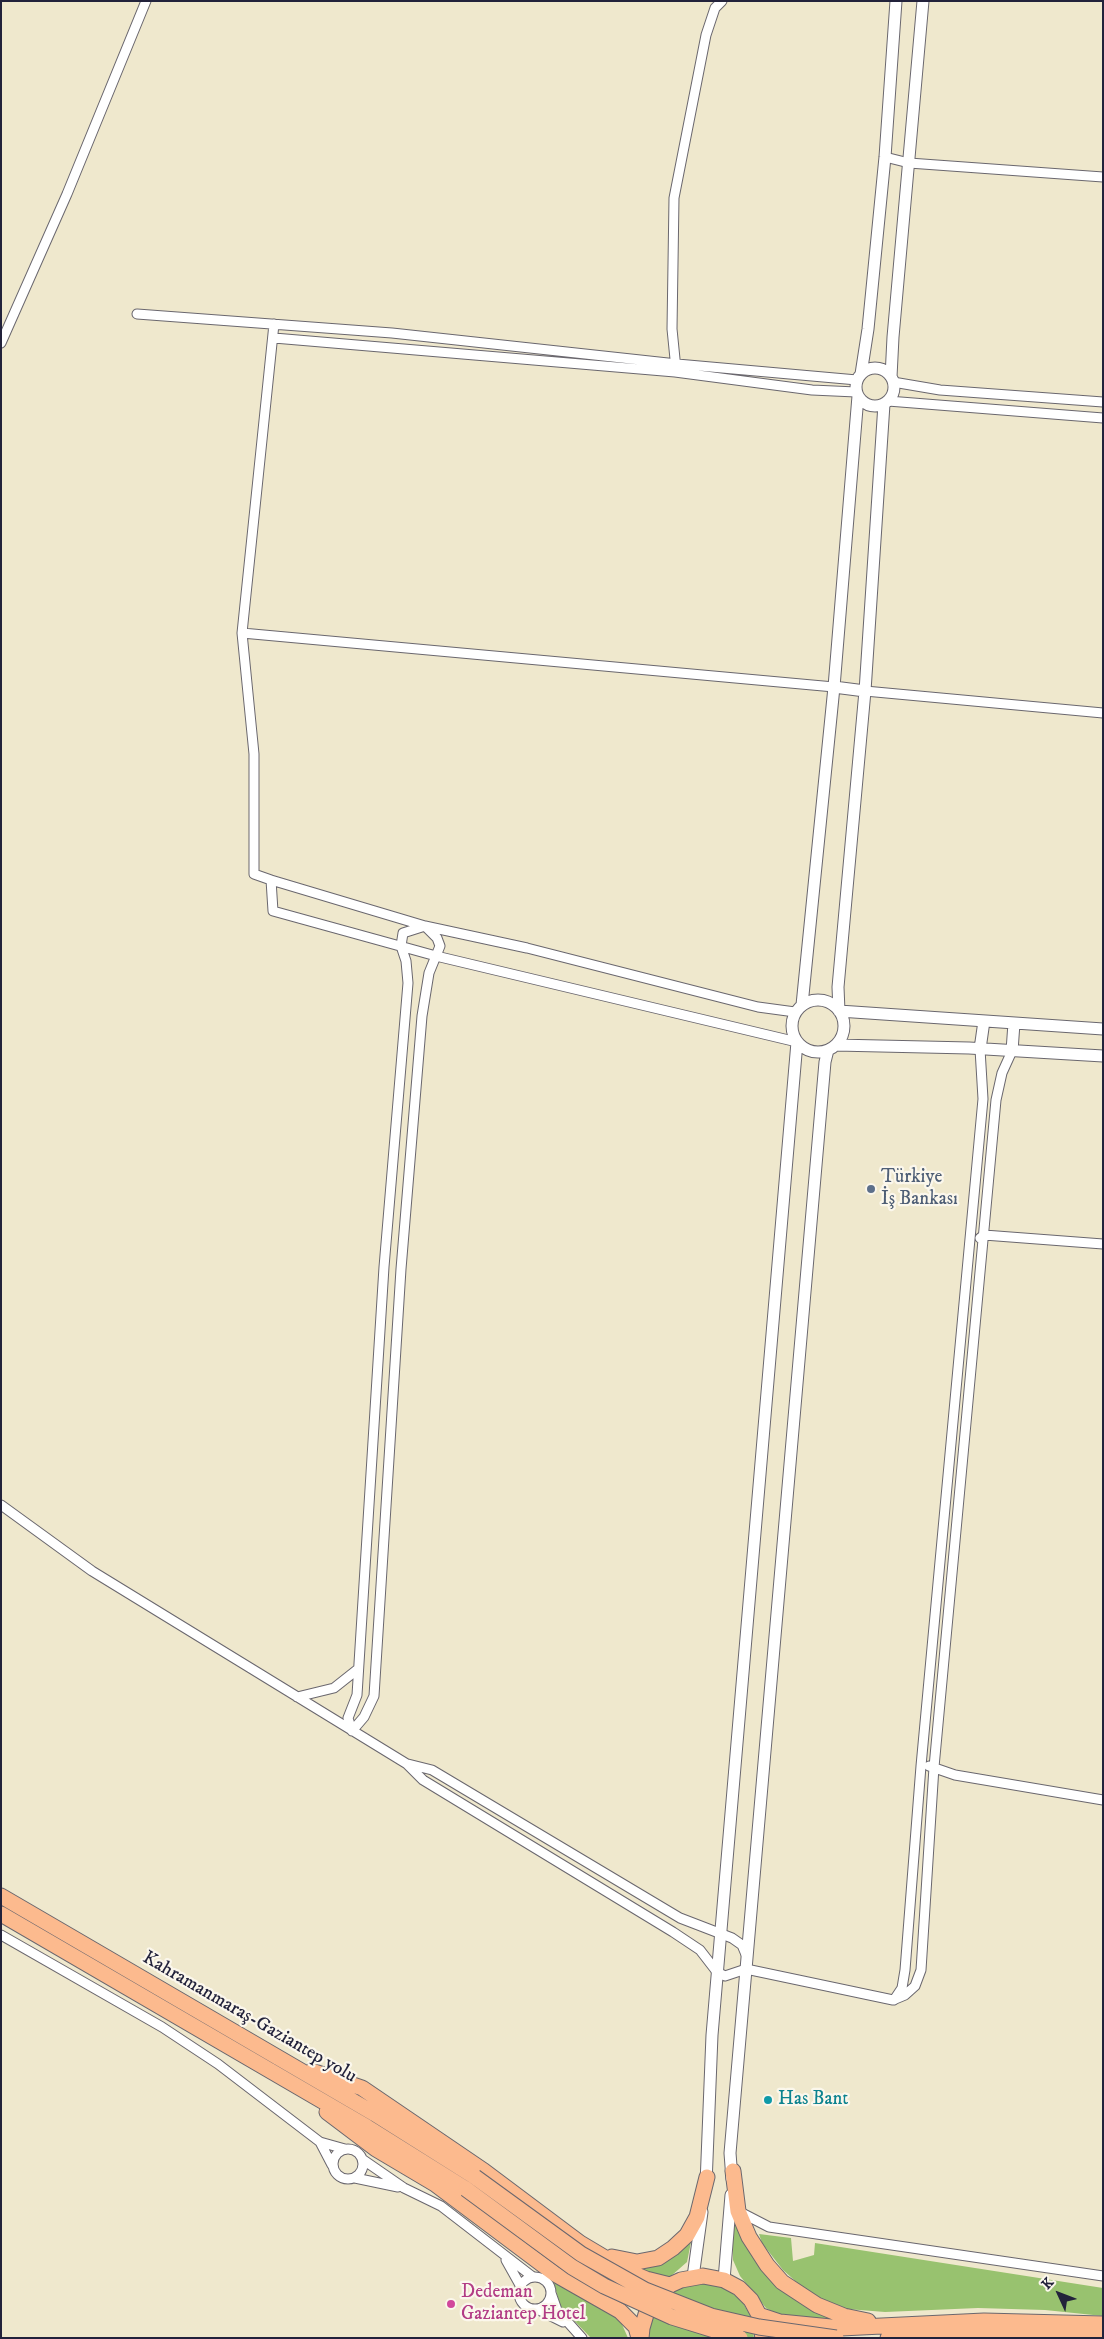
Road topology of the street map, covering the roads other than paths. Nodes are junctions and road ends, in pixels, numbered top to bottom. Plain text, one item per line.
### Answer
1 (146, 1) edge
2 (722, 1) edge
3 (896, 1) edge
4 (923, 1) edge
5 (885, 157) junction
6 (909, 163) junction
7 (1103, 177) edge
8 (137, 314) dead end
9 (274, 324) junction
10 (274, 338) junction
11 (1, 343) edge
12 (676, 368) junction
13 (859, 377) junction
14 (892, 380) junction
15 (857, 394) junction
16 (1103, 402) edge
17 (886, 403) junction
18 (1103, 418) edge
19 (242, 633) junction
20 (834, 687) junction
21 (865, 690) junction
22 (1103, 713) edge
23 (271, 880) junction
24 (425, 926) junction
25 (401, 946) junction
26 (436, 956) junction
27 (799, 1009) junction
28 (839, 1011) junction
29 (984, 1021) junction
30 (1014, 1023) junction
31 (1103, 1029) edge
32 (797, 1042) junction
33 (832, 1047) junction
34 (980, 1049) junction
35 (1012, 1051) junction
36 (1103, 1056) edge
37 (984, 1235) junction
38 (1103, 1244) edge
39 (970, 1245) junction
40 (960, 1356) junction
41 (973, 1358) junction
42 (1, 1505) edge
43 (946, 1510) junction
44 (959, 1511) junction
45 (358, 1670) junction
46 (297, 1697) junction
47 (352, 1731) junction
48 (407, 1764) junction
49 (921, 1766) junction
50 (934, 1767) junction
51 (1103, 1800) edge
52 (600, 1871) junction
53 (593, 1883) junction
54 (1, 1896) edge
55 (1, 1914) edge
56 (1, 1935) edge
57 (720, 1935) junction
58 (747, 1963) junction
59 (717, 1972) junction
60 (893, 2000) junction
61 (290, 2065) junction
62 (301, 2089) junction
63 (320, 2142) junction
64 (345, 2149) junction
65 (362, 2159) junction
66 (332, 2165) junction
67 (733, 2172) junction
68 (707, 2177) junction
69 (355, 2178) junction
70 (404, 2188) junction
71 (738, 2211) junction
72 (600, 2254) junction
73 (504, 2255) junction
74 (1103, 2276) edge
75 (533, 2277) junction
76 (693, 2277) junction
77 (724, 2280) junction
78 (520, 2285) junction
79 (670, 2285) junction
80 (551, 2293) junction
81 (537, 2309) junction
82 (759, 2315) junction
83 (1103, 2324) edge
84 (897, 2325) junction
85 (570, 2326) junction
86 (582, 2338) edge
87 (640, 2338) edge
88 (740, 2338) edge
89 (763, 2338) edge
90 (836, 2338) edge
91 (888, 2338) edge
92 (1103, 2338) edge

1 - 11 street
2 - 12 street
3 - 5 street
4 - 6 street
5 - 6 street
5 - 13 street
6 - 7 street
6 - 14 street
8 - 9 street
9 - 10 street
9 - 12 street
10 - 12 street
10 - 19 street
12 - 13 street
12 - 15 street
13 - 14 street
13 - 15 street
14 - 16 street
14 - 17 street
15 - 17 street
15 - 20 street
17 - 18 street
17 - 21 street
19 - 20 street
19 - 23 street
20 - 21 street
20 - 27 street
21 - 22 street
21 - 28 street
23 - 24 street
23 - 25 street
24 - 25 street
24 - 26 street
24 - 27 street
25 - 26 street
25 - 45 street
26 - 32 street
26 - 47 street
27 - 28 street
27 - 32 street
28 - 29 street
28 - 33 street
29 - 30 street
29 - 34 street
30 - 31 street
30 - 35 street
32 - 33 street
32 - 57 street
33 - 34 street
33 - 58 street
34 - 35 street
34 - 39 street
35 - 36 street
35 - 37 street
37 - 38 street
37 - 39 street
37 - 41 street
39 - 40 street
40 - 41 street
40 - 43 street
41 - 44 street
42 - 46 street
43 - 44 street
43 - 49 street
44 - 50 street
45 - 46 street
45 - 47 street
46 - 47 street
47 - 48 street
48 - 52 street
48 - 53 street
49 - 50 street
49 - 60 street
50 - 51 street
50 - 60 street
52 - 53 street
52 - 57 street
53 - 59 street
54 - 61 highway, Kahramanmaraş-Gaziantep yolu
55 - 62 highway, Kahramanmaraş-Gaziantep yolu
56 - 63 street
57 - 58 street
57 - 59 street
58 - 59 street
58 - 60 street
58 - 67 street
59 - 68 street
61 - 72 highway
61 - 90 highway, Kahramanmaraş-Gaziantep yolu, bridge
62 - 87 highway
62 - 88 highway, Kahramanmaraş-Gaziantep yolu, bridge
63 - 64 street
63 - 66 street
64 - 65 street
64 - 66 street
65 - 69 street
65 - 70 street
66 - 69 street
67 - 71 highway
67 - 77 street
68 - 72 highway
68 - 76 street
69 - 70 street
70 - 73 street
71 - 74 street
71 - 84 highway
72 - 79 highway
73 - 75 street
73 - 78 street
75 - 78 street
75 - 80 street
76 - 77 highway
76 - 79 highway
77 - 82 highway
78 - 81 street
79 - 87 highway
80 - 81 street
80 - 85 street
81 - 85 street
82 - 84 highway
82 - 89 highway
83 - 84 highway
85 - 86 street
91 - 92 highway

